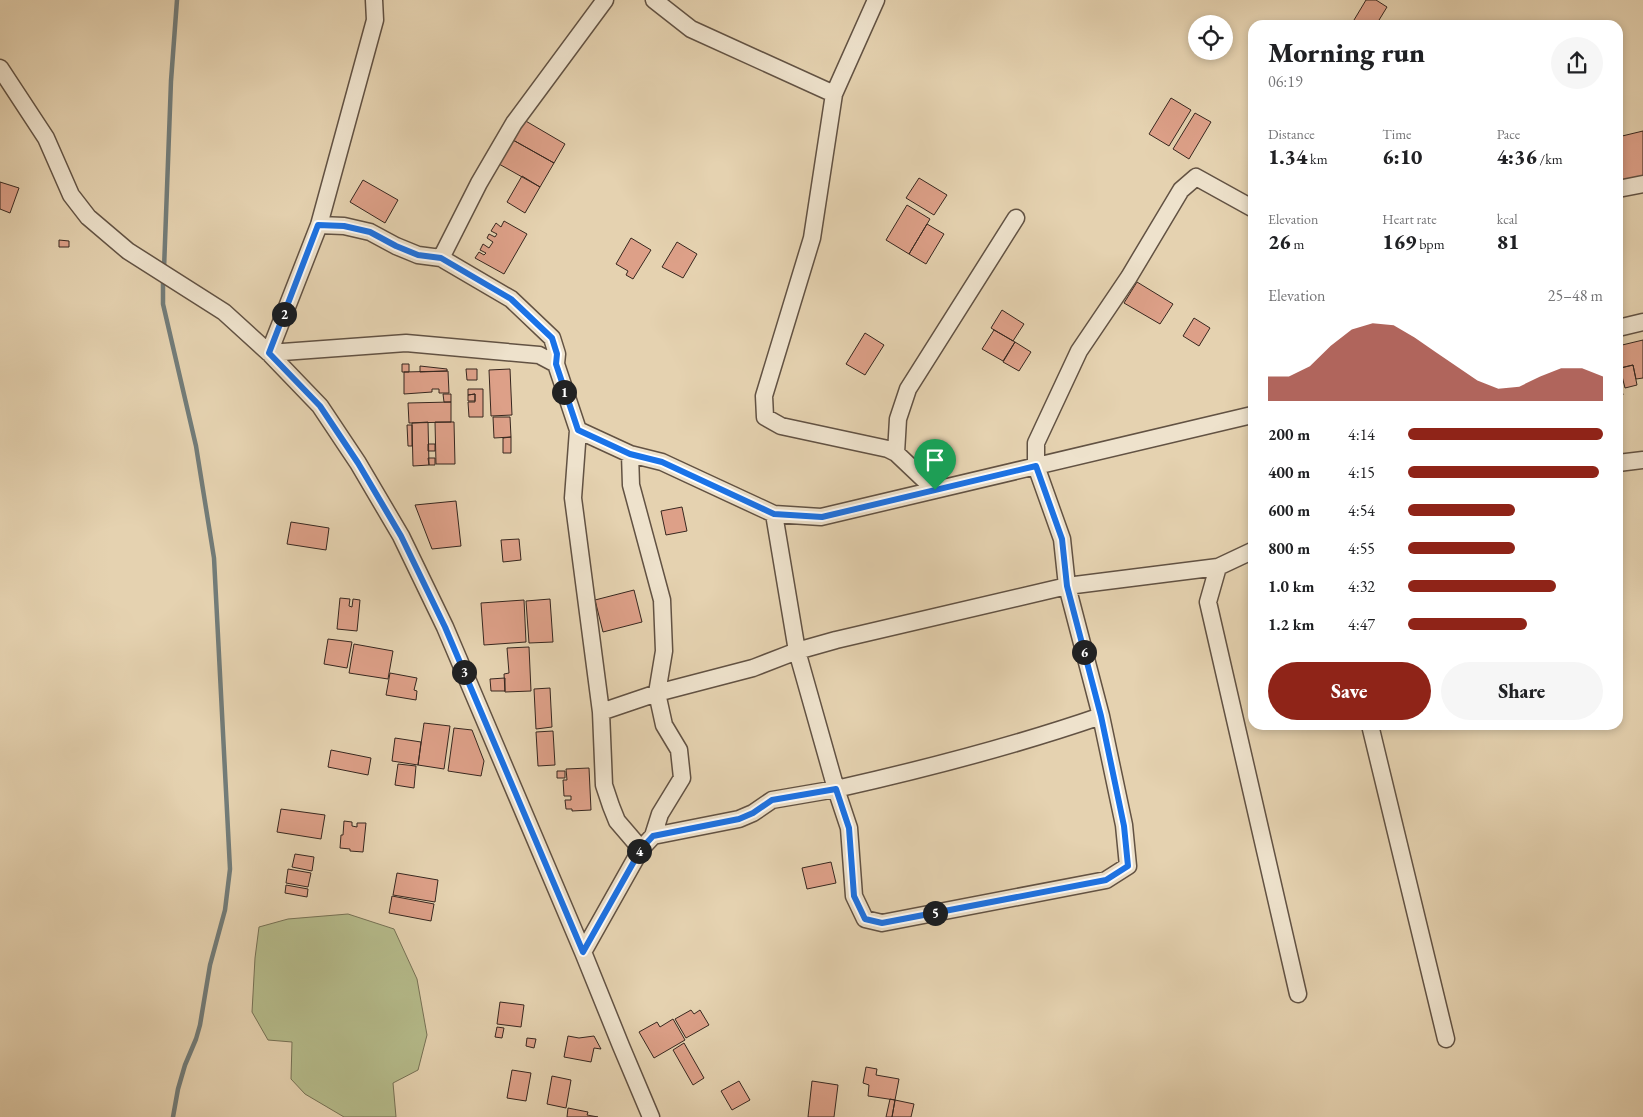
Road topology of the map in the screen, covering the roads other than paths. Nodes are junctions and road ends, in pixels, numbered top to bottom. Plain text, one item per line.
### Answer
1 (374, 0) edge
2 (604, 0) edge
3 (654, 0) edge
4 (876, 0) edge
5 (0, 68) edge
6 (834, 94) junction
7 (1643, 184) edge
8 (1623, 188) edge
9 (1248, 206) edge
10 (1016, 218) dead end
11 (318, 225) junction
12 (441, 258) junction
13 (1643, 322) edge
14 (1623, 327) edge
15 (269, 353) junction
16 (556, 364) junction
17 (1248, 416) edge
18 (578, 430) junction
19 (630, 454) junction
20 (896, 454) junction
21 (1643, 460) edge
22 (1623, 462) edge
23 (1036, 466) junction
24 (935, 490) junction
25 (774, 514) junction
26 (1248, 552) edge
27 (1218, 567) junction
28 (1067, 586) junction
29 (798, 651) junction
30 (657, 693) junction
31 (601, 712) junction
32 (1101, 716) junction
33 (1371, 730) edge
34 (836, 789) junction
35 (653, 836) junction
36 (641, 849) junction
37 (583, 952) junction
38 (1298, 994) dead end
39 (1446, 1039) dead end
40 (651, 1117) edge

1 - 11 street
2 - 12 street
3 - 6 street
4 - 6 street
5 - 15 street
6 - 20 street
7 - 8 street
9 - 23 street
10 - 20 street
11 - 12 street
11 - 15 street
12 - 16 street
13 - 14 street
15 - 16 street
15 - 37 street
16 - 18 street
17 - 23 street
18 - 19 street
18 - 31 street
19 - 25 street
19 - 30 street
20 - 24 street
21 - 22 street
23 - 24 street
23 - 28 street
24 - 25 street
25 - 29 street
26 - 27 street
27 - 28 street
27 - 38 street
28 - 29 street
28 - 32 street
29 - 30 street
29 - 34 street
30 - 31 street
30 - 35 street
31 - 36 street
32 - 34 street
32 - 34 street
33 - 39 street
34 - 35 street
35 - 36 street
36 - 37 street
37 - 40 street

